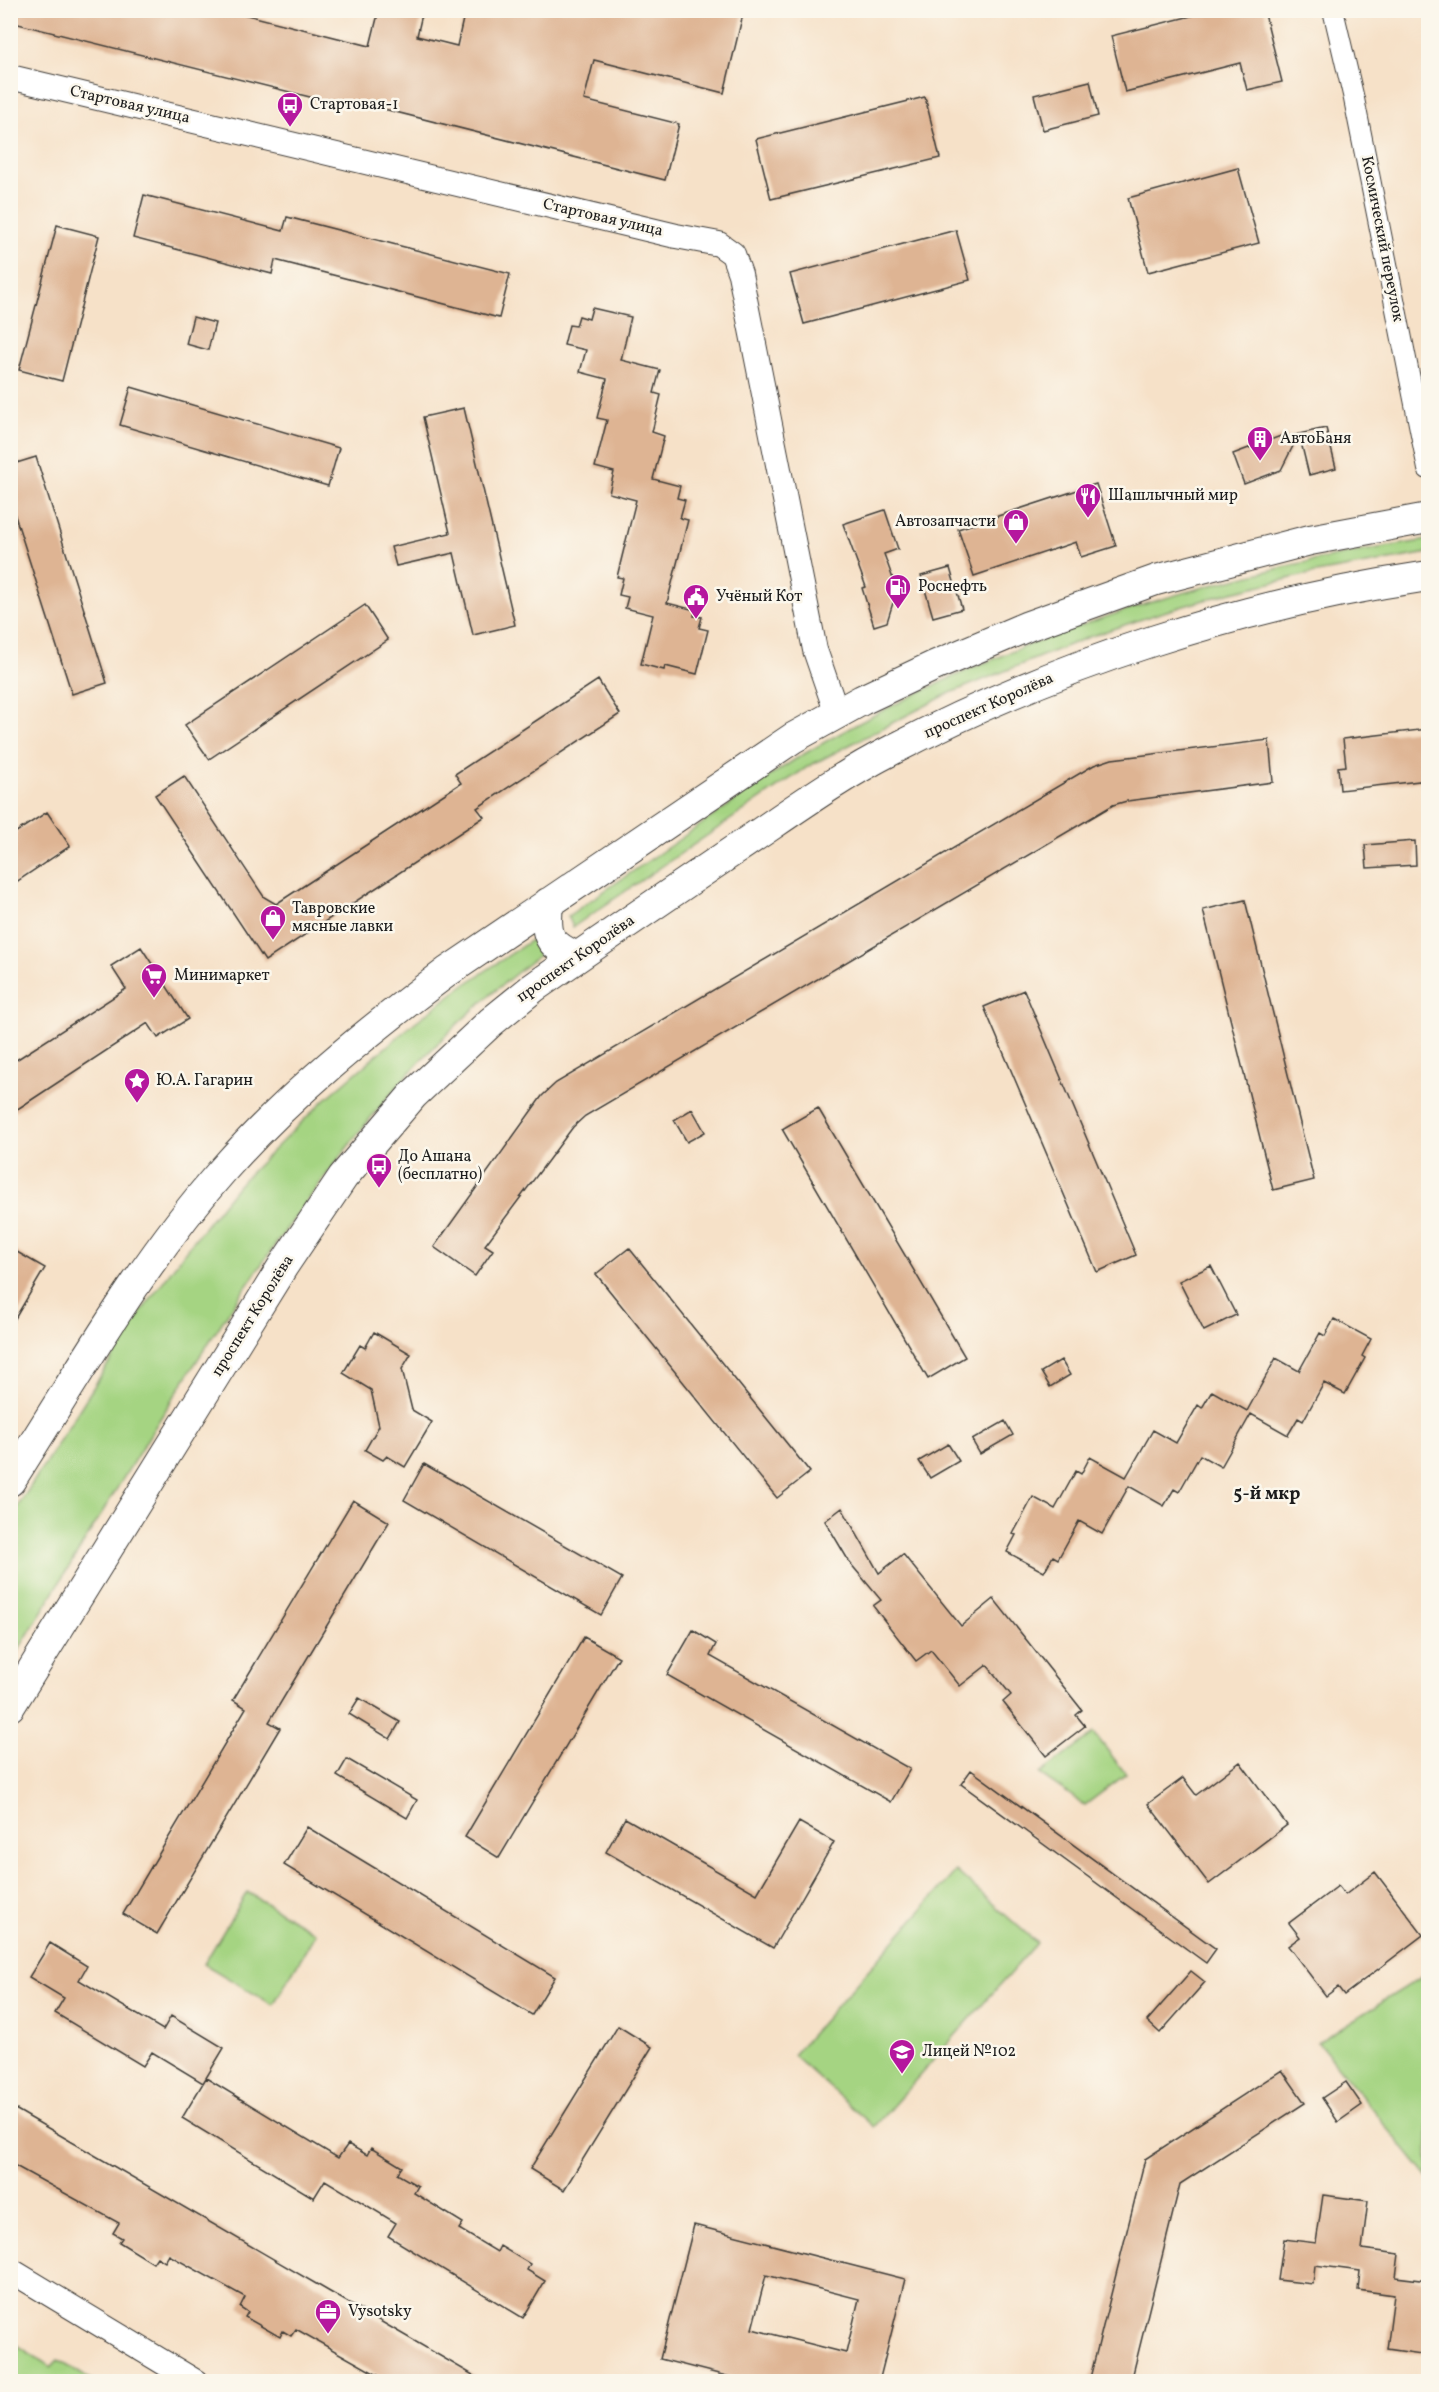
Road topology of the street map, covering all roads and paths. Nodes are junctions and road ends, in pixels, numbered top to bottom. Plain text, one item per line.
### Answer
1 (1333, 10) edge
2 (10, 77) edge
3 (1428, 469) edge
4 (1428, 518) edge
5 (1428, 576) edge
6 (837, 714) junction
7 (548, 903) junction
8 (577, 957) junction
9 (10, 1480) edge
10 (10, 1706) edge
11 (10, 2270) edge
12 (196, 2382) edge

1 - 3 street, Космический переулок
2 - 6 street, Стартовая улица
4 - 6 main road
5 - 8 main road, проспект Королёва
6 - 7 main road
7 - 8 main road
7 - 9 main road
8 - 10 main road, проспект Королёва
11 - 12 street

